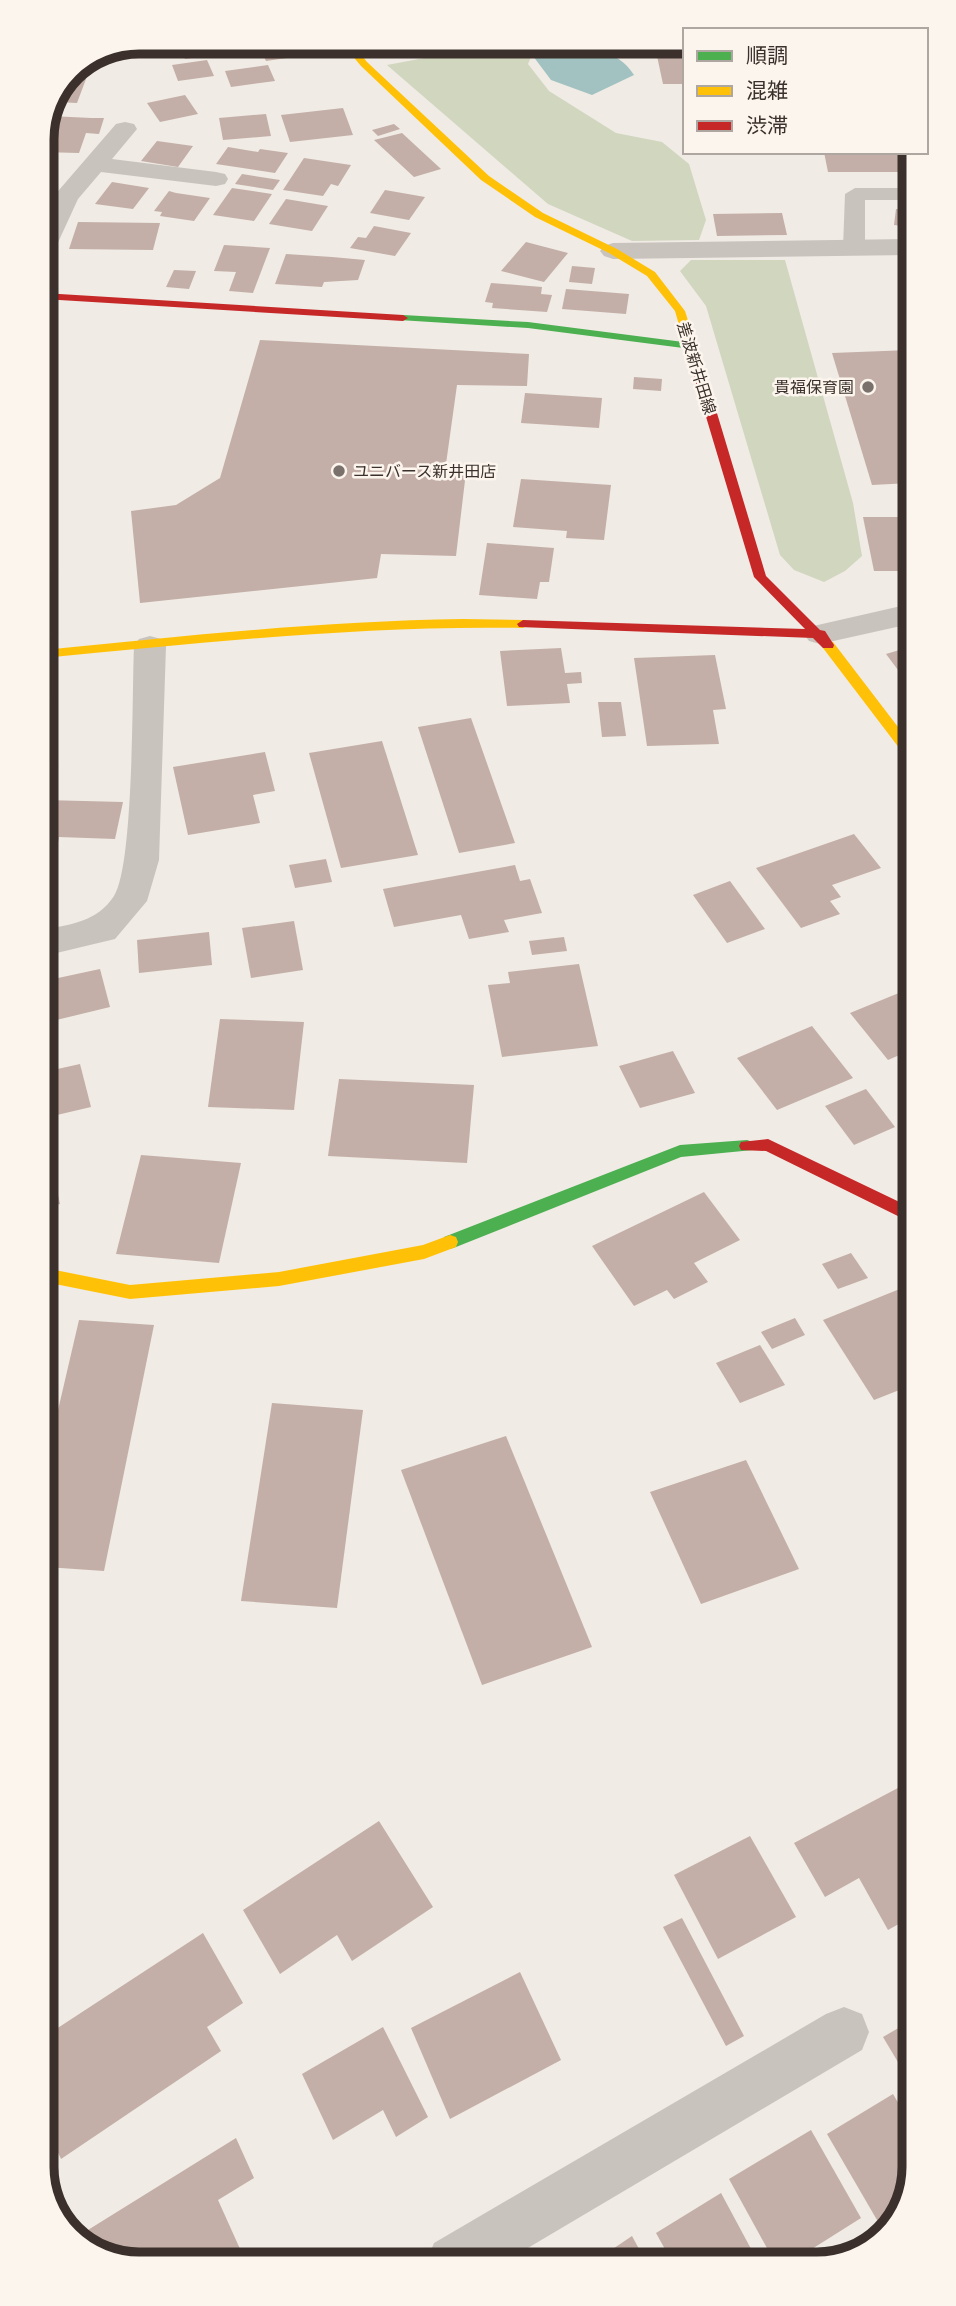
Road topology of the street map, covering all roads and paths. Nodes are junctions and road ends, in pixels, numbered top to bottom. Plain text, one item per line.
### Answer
1 (356, 54) edge
2 (125, 129) dead end
3 (94, 164) junction
4 (216, 179) dead end
5 (902, 194) edge
6 (54, 224) edge
7 (902, 247) edge
8 (854, 248) junction
9 (613, 251) junction
10 (54, 297) edge
11 (691, 346) junction
12 (902, 616) edge
13 (820, 634) junction
14 (150, 646) junction
15 (54, 653) edge
16 (902, 742) edge
17 (54, 941) edge
18 (902, 1211) edge
19 (54, 1277) edge
20 (844, 2032) dead end
21 (470, 2252) edge

1 - 9 street, 差波新井田線
2 - 3 street
3 - 4 street
3 - 6 street
5 - 8 lane
7 - 8 street
8 - 9 street
9 - 11 street, 差波新井田線
10 - 11 street
11 - 13 street, 差波新井田線
12 - 13 street
13 - 14 street
13 - 16 street, 差波新井田線
14 - 15 street
14 - 17 street
18 - 19 street
20 - 21 street

